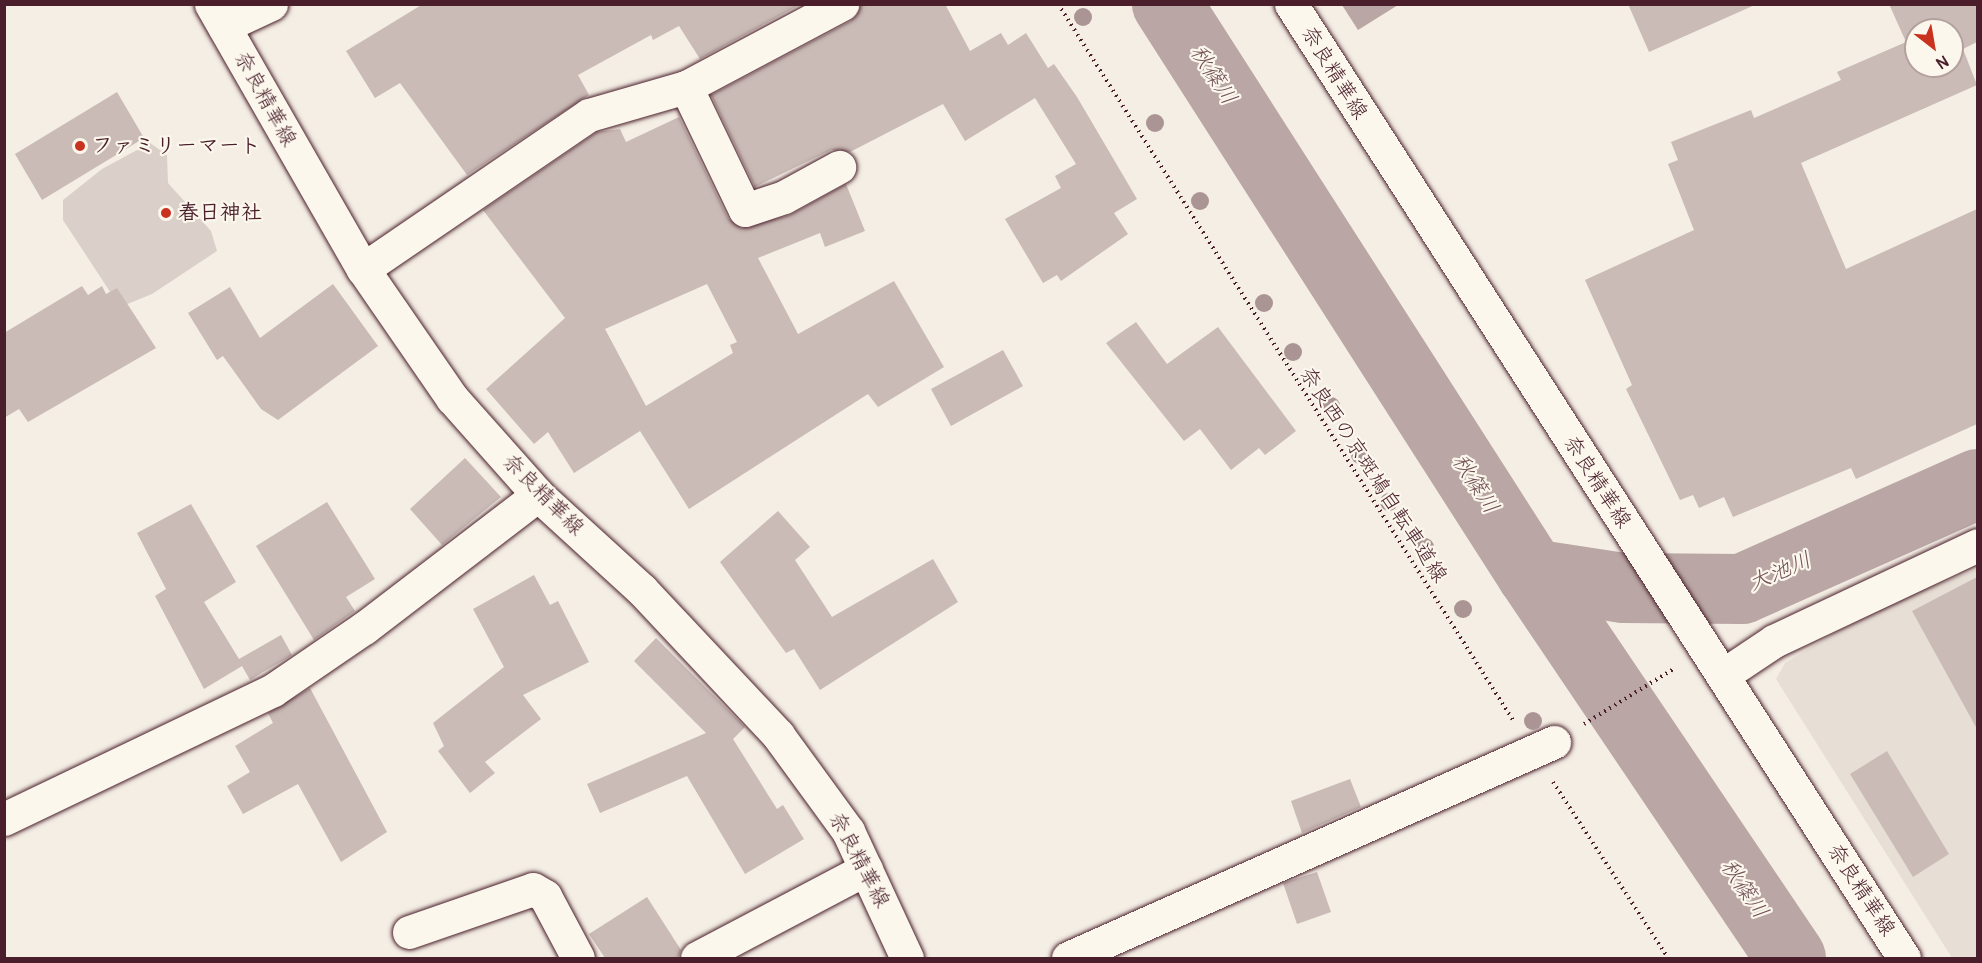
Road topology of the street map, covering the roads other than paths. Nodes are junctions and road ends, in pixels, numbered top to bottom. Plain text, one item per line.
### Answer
1 (271, 4) edge
2 (842, 4) edge
3 (1292, 4) edge
4 (218, 15) edge
5 (797, 15) edge
6 (686, 87) junction
7 (839, 167) dead end
8 (363, 269) junction
9 (538, 495) junction
10 (1977, 545) edge
11 (1715, 662) junction
12 (1544, 748) road end
13 (4, 819) edge
14 (866, 869) junction
15 (409, 932) dead end
16 (578, 958) edge
17 (698, 958) edge
18 (907, 958) edge
19 (1068, 958) edge
20 (1904, 958) edge

1 - 4 street
2 - 5 street
3 - 11 street, 奈良精華線
4 - 8 street, 奈良精華線
5 - 6 street
6 - 7 street
6 - 8 street
8 - 9 street, 奈良精華線
9 - 13 street
9 - 14 street, 奈良精華線
10 - 11 street
11 - 20 street, 奈良精華線
12 - 19 street
14 - 17 street
14 - 18 street, 奈良精華線
15 - 16 street

